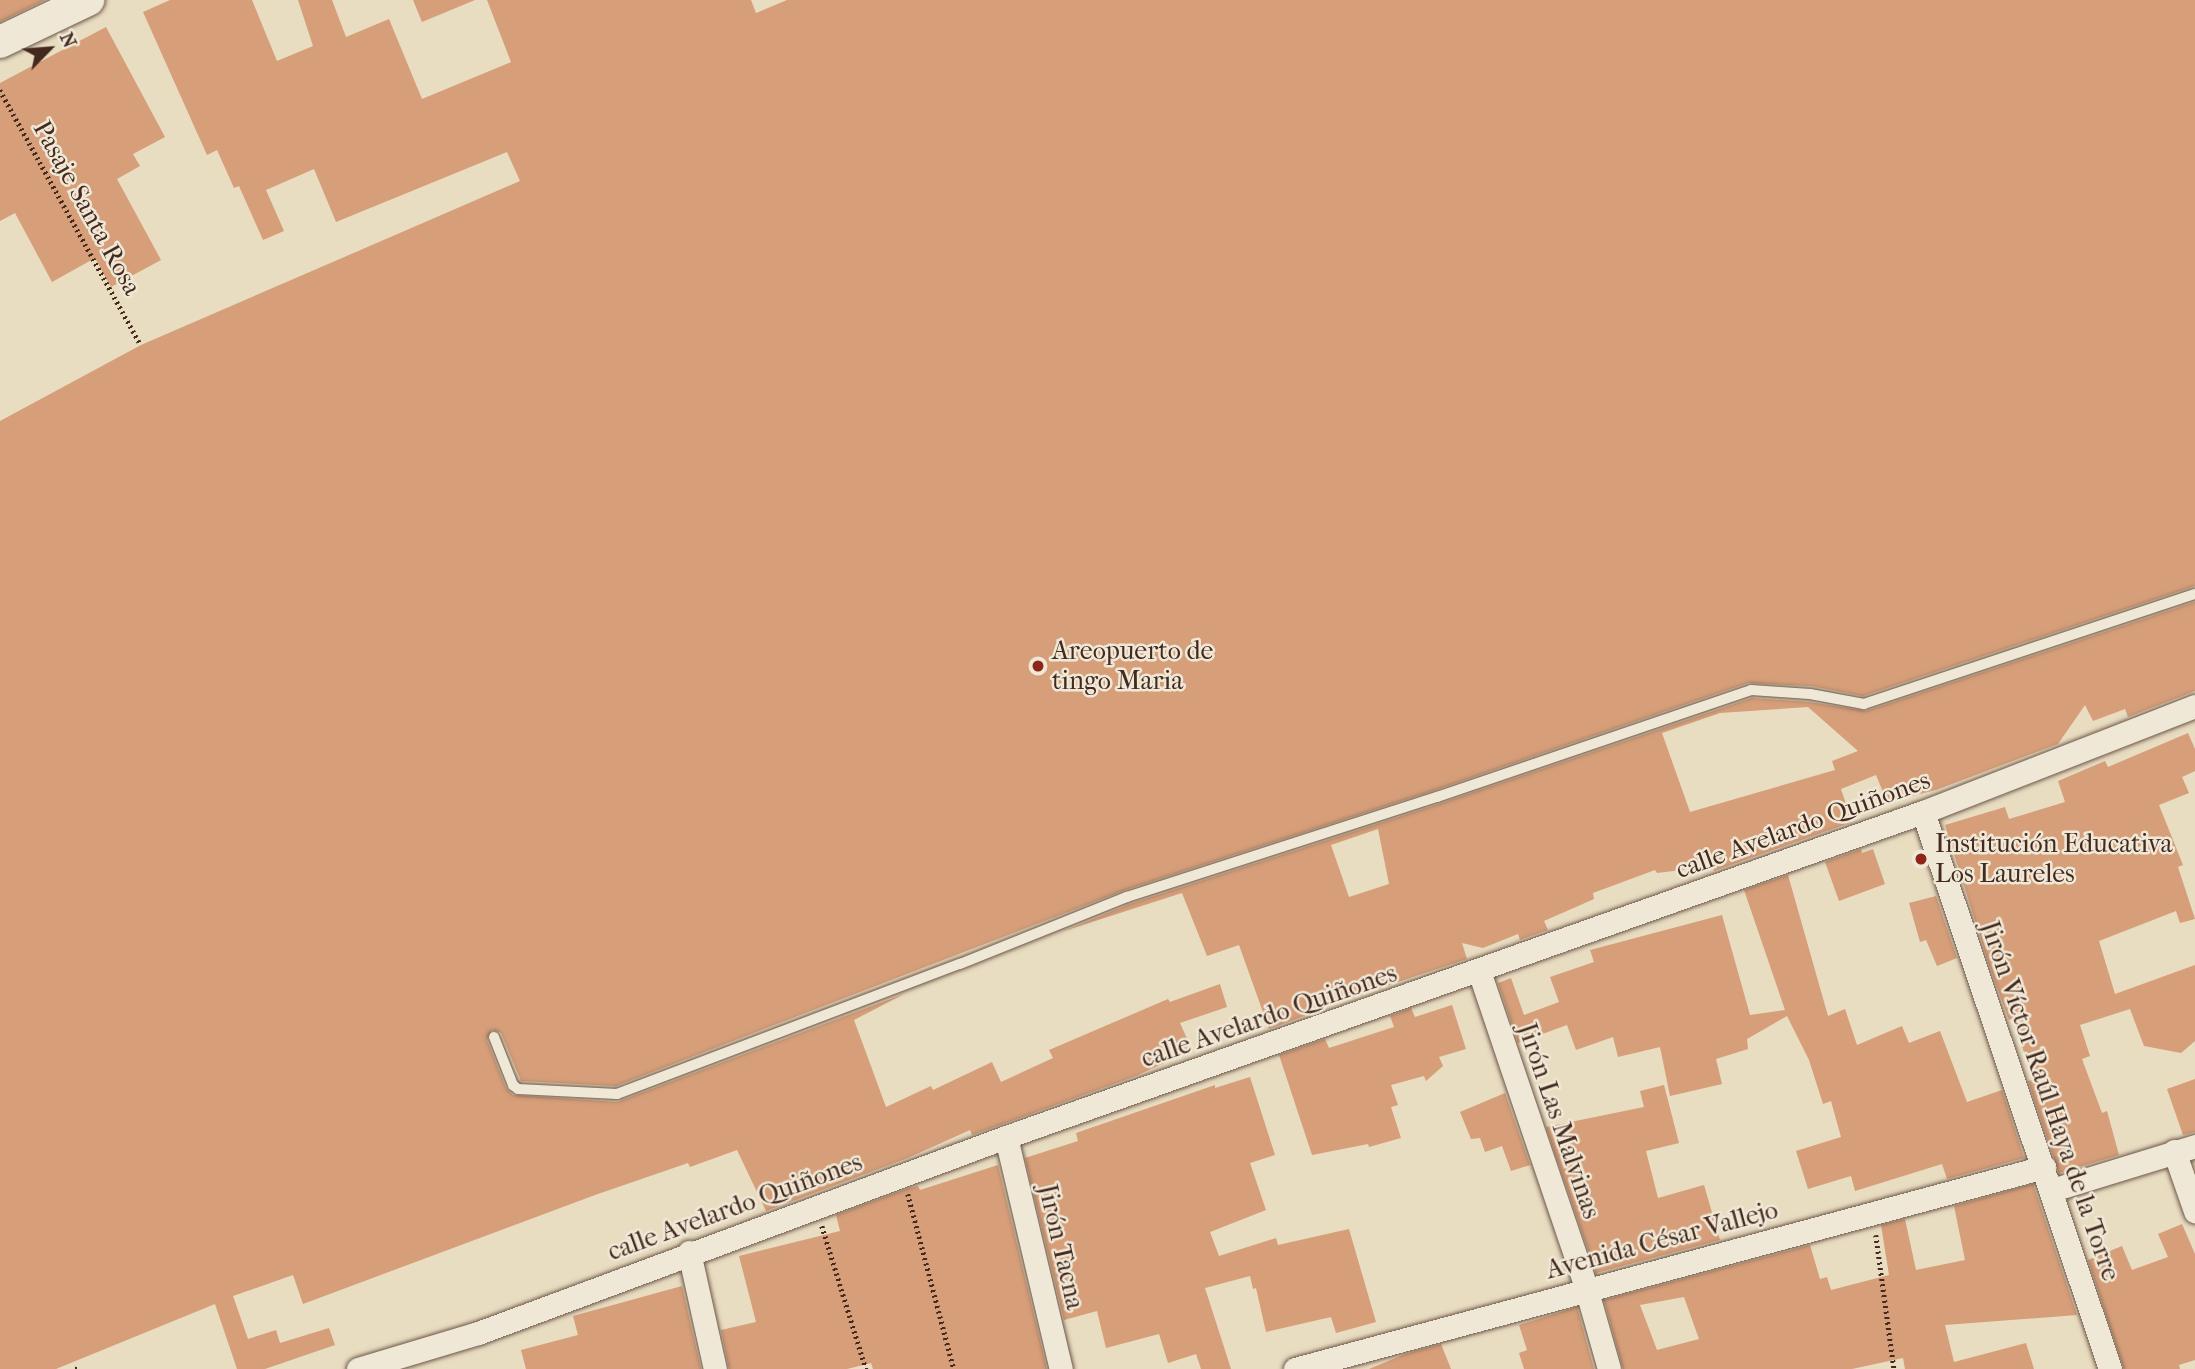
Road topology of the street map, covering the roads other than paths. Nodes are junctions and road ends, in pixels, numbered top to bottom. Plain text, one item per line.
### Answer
1 (88, 0) edge
2 (0, 42) edge
3 (2195, 594) edge
4 (2195, 706) edge
5 (1923, 812) junction
6 (1479, 971) junction
7 (494, 1037) dead end
8 (1006, 1138) junction
9 (2184, 1149) edge
10 (2044, 1167) junction
11 (2052, 1190) junction
12 (2195, 1211) edge
13 (689, 1252) junction
14 (1586, 1289) junction
15 (1299, 1368) edge
16 (358, 1369) edge
17 (715, 1369) edge
18 (1061, 1369) edge
19 (1609, 1369) edge
20 (2110, 1369) edge

1 - 2 main road
3 - 7 lane
4 - 5 street, calle Avelardo Quiñones
5 - 6 street, calle Avelardo Quiñones
5 - 10 street, Jirón Víctor Raúl Haya de la Torre
6 - 8 street, calle Avelardo Quiñones
6 - 14 street, Jirón Las Malvinas
8 - 13 street, calle Avelardo Quiñones
8 - 18 street, Jirón Tacna
9 - 11 street
9 - 12 street
10 - 11 street, Jirón Víctor Raúl Haya de la Torre
10 - 14 street, Avenida César Vallejo
11 - 20 street, Jirón Víctor Raúl Haya de la Torre
13 - 16 street, calle Avelardo Quiñones
13 - 17 street
14 - 15 street, Avenida César Vallejo
14 - 19 street, Jirón Las Malvinas

